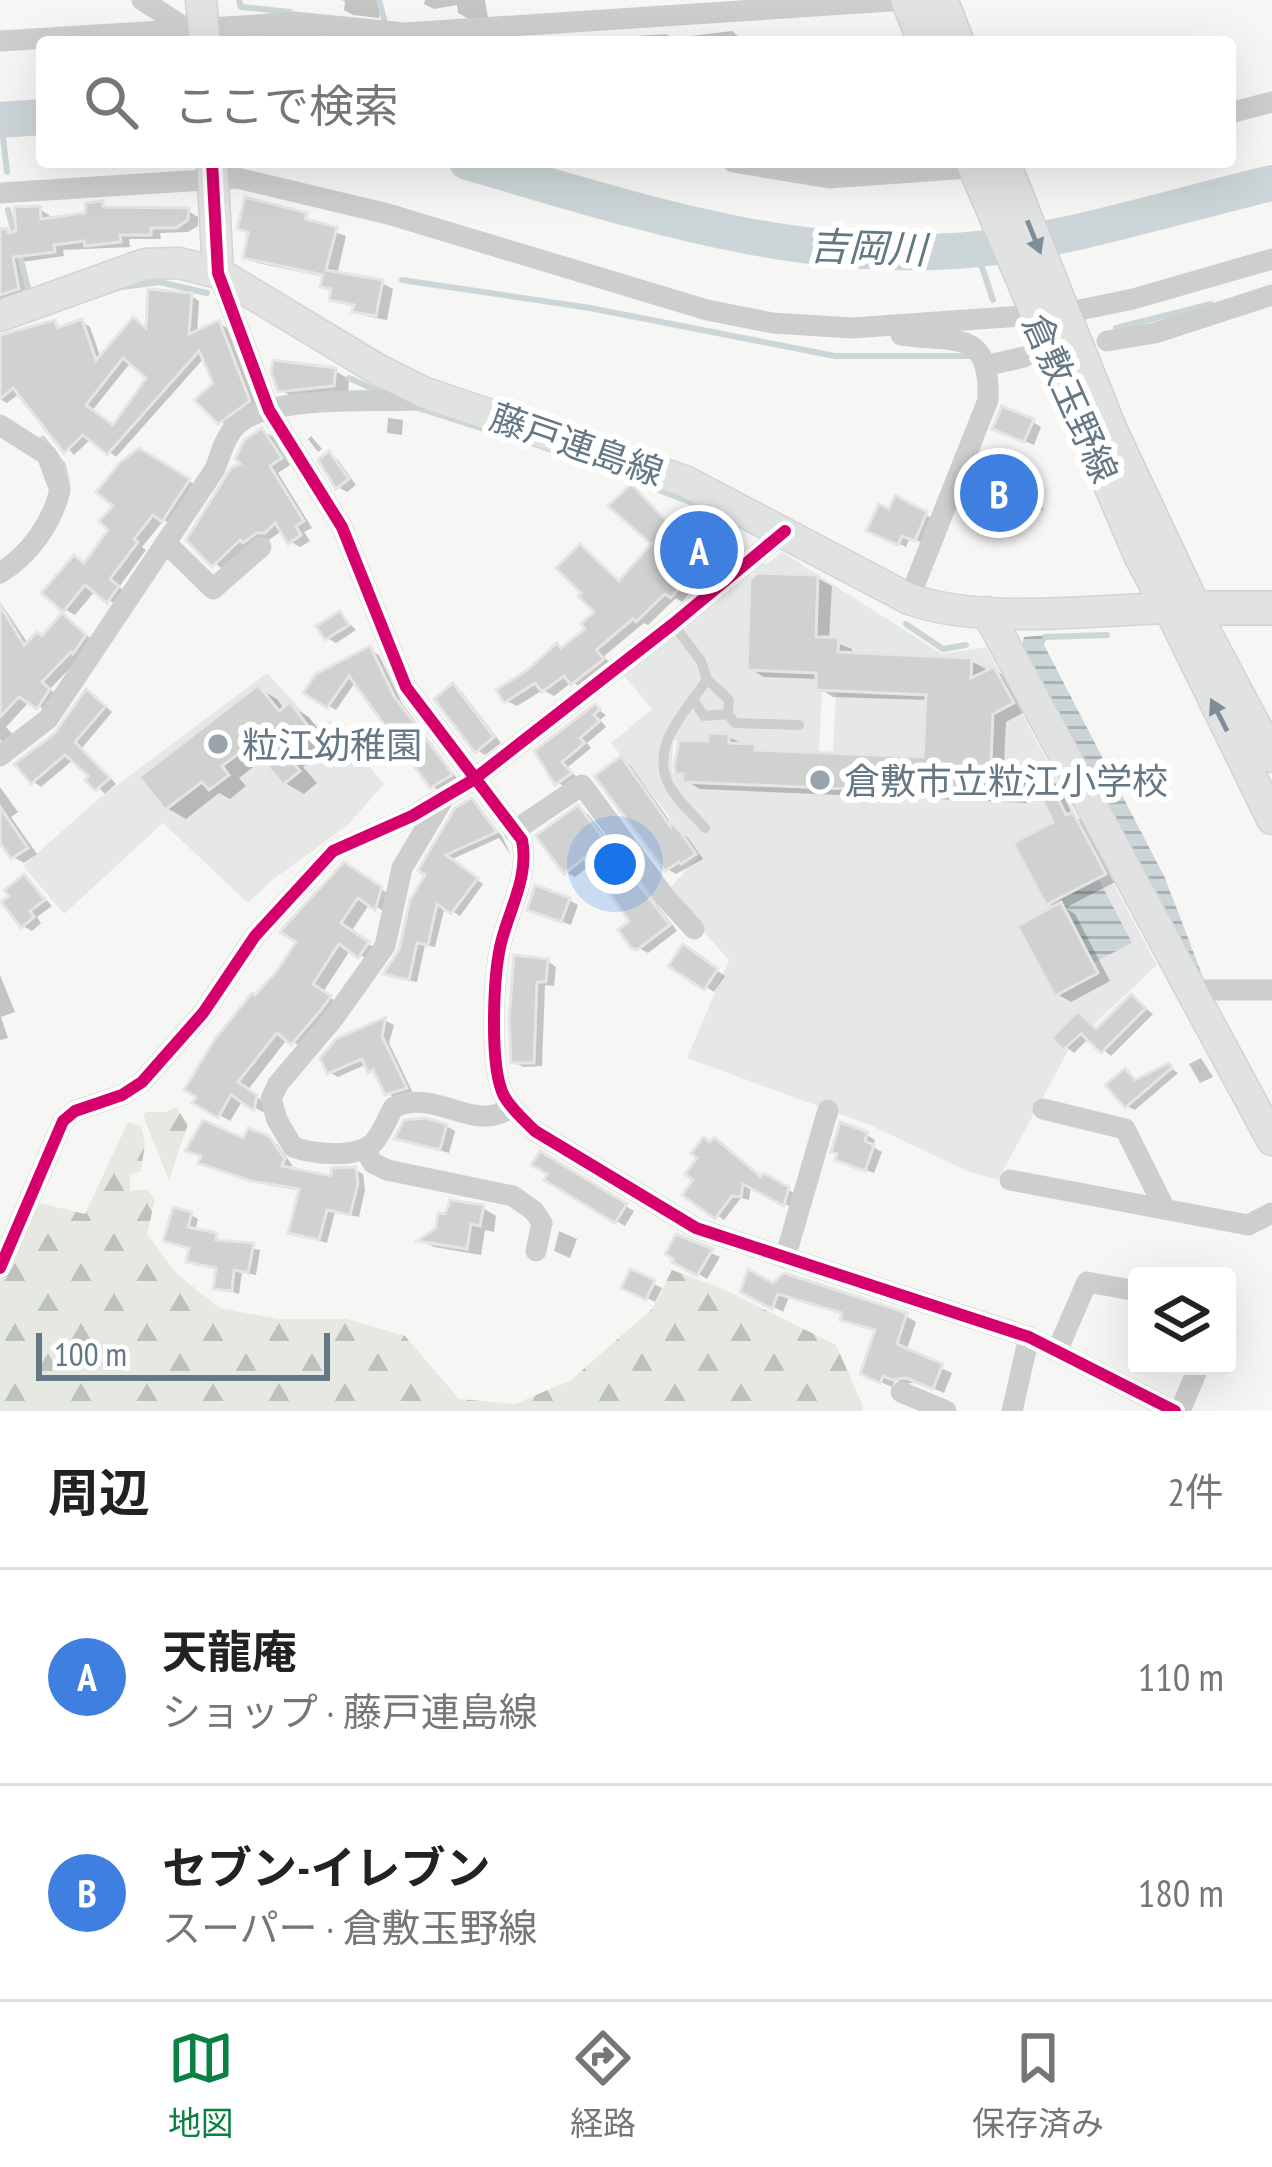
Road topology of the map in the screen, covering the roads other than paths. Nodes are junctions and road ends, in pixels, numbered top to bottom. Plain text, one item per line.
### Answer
1 (142, 0) edge
2 (907, 0) edge
3 (941, 0) edge
4 (258, 26) junction
5 (200, 28) edge
6 (77, 36) edge
7 (295, 36) edge
8 (922, 36) edge
9 (956, 36) edge
10 (36, 39) edge
11 (0, 41) edge
12 (1272, 102) edge
13 (1236, 111) edge
14 (769, 168) edge
15 (979, 168) edge
16 (994, 168) edge
17 (212, 170) edge
18 (0, 193) edge
19 (1272, 259) edge
20 (218, 273) junction
21 (1272, 295) edge
22 (1047, 308) junction
23 (0, 316) edge
24 (852, 328) junction
25 (1107, 341) dead end
26 (1024, 357) dead end
27 (989, 365) junction
28 (423, 392) junction
29 (269, 410) junction
30 (0, 425) edge
31 (785, 531) junction
32 (167, 544) junction
33 (262, 547) dead end
34 (0, 573) edge
35 (909, 599) junction
36 (1181, 608) junction
37 (1272, 608) edge
38 (987, 612) junction
39 (673, 624) junction
40 (707, 679) junction
41 (694, 701) junction
42 (728, 714) junction
43 (799, 725) dead end
44 (0, 756) edge
45 (1272, 757) edge
46 (473, 780) junction
47 (444, 797) junction
48 (1272, 819) edge
49 (705, 828) dead end
50 (514, 831) junction
51 (694, 929) dead end
52 (1201, 990) junction
53 (1272, 990) edge
54 (512, 1107) junction
55 (1043, 1109) dead end
56 (828, 1110) dead end
57 (1272, 1140) edge
58 (364, 1149) junction
59 (1010, 1180) dead end
60 (1165, 1209) junction
61 (1272, 1213) edge
62 (536, 1251) dead end
63 (785, 1258) junction
64 (0, 1268) edge
65 (1128, 1290) edge
66 (1028, 1337) junction
67 (1058, 1352) junction
68 (1195, 1375) edge
69 (901, 1392) dead end
70 (946, 1411) edge
71 (1012, 1411) edge
72 (1178, 1411) edge

1 - 5 street
2 - 4 street
2 - 8 main road
3 - 9 main road
4 - 5 street
4 - 7 street
5 - 6 street
10 - 11 street
12 - 13 street
14 - 15 street
16 - 22 main road, 倉敷玉野線
17 - 18 street
17 - 20 main road
17 - 24 street
19 - 22 street
20 - 23 main road, 藤戸連島線
20 - 28 main road, 藤戸連島線
20 - 29 street
21 - 25 street
22 - 24 street
22 - 36 main road, 倉敷玉野線
24 - 27 street
26 - 27 street
27 - 35 street
28 - 29 street
28 - 31 main road, 藤戸連島線
29 - 32 street
29 - 46 street
30 - 34 street
31 - 35 main road, 藤戸連島線
31 - 39 street
32 - 33 street
32 - 44 street
35 - 38 main road, 藤戸連島線
36 - 37 main road
36 - 38 main road, 藤戸連島線
36 - 45 main road
48 -> 36 main road
38 - 52 main road
39 - 40 lane
39 - 46 street
40 - 41 lane
40 - 42 lane
41 - 42 lane
41 - 49 lane
42 - 43 lane
46 - 47 street
46 - 50 street
47 - 58 street
47 - 64 street
50 - 51 street
50 - 54 street
52 - 53 street
52 - 57 main road
54 - 58 street
54 - 63 street
55 - 60 street
56 - 63 street
58 - 62 street
59 - 60 street
60 - 61 street
63 - 66 street
65 - 67 street
66 - 67 street
66 - 71 street
67 - 72 street
68 - 72 street
69 - 70 street

